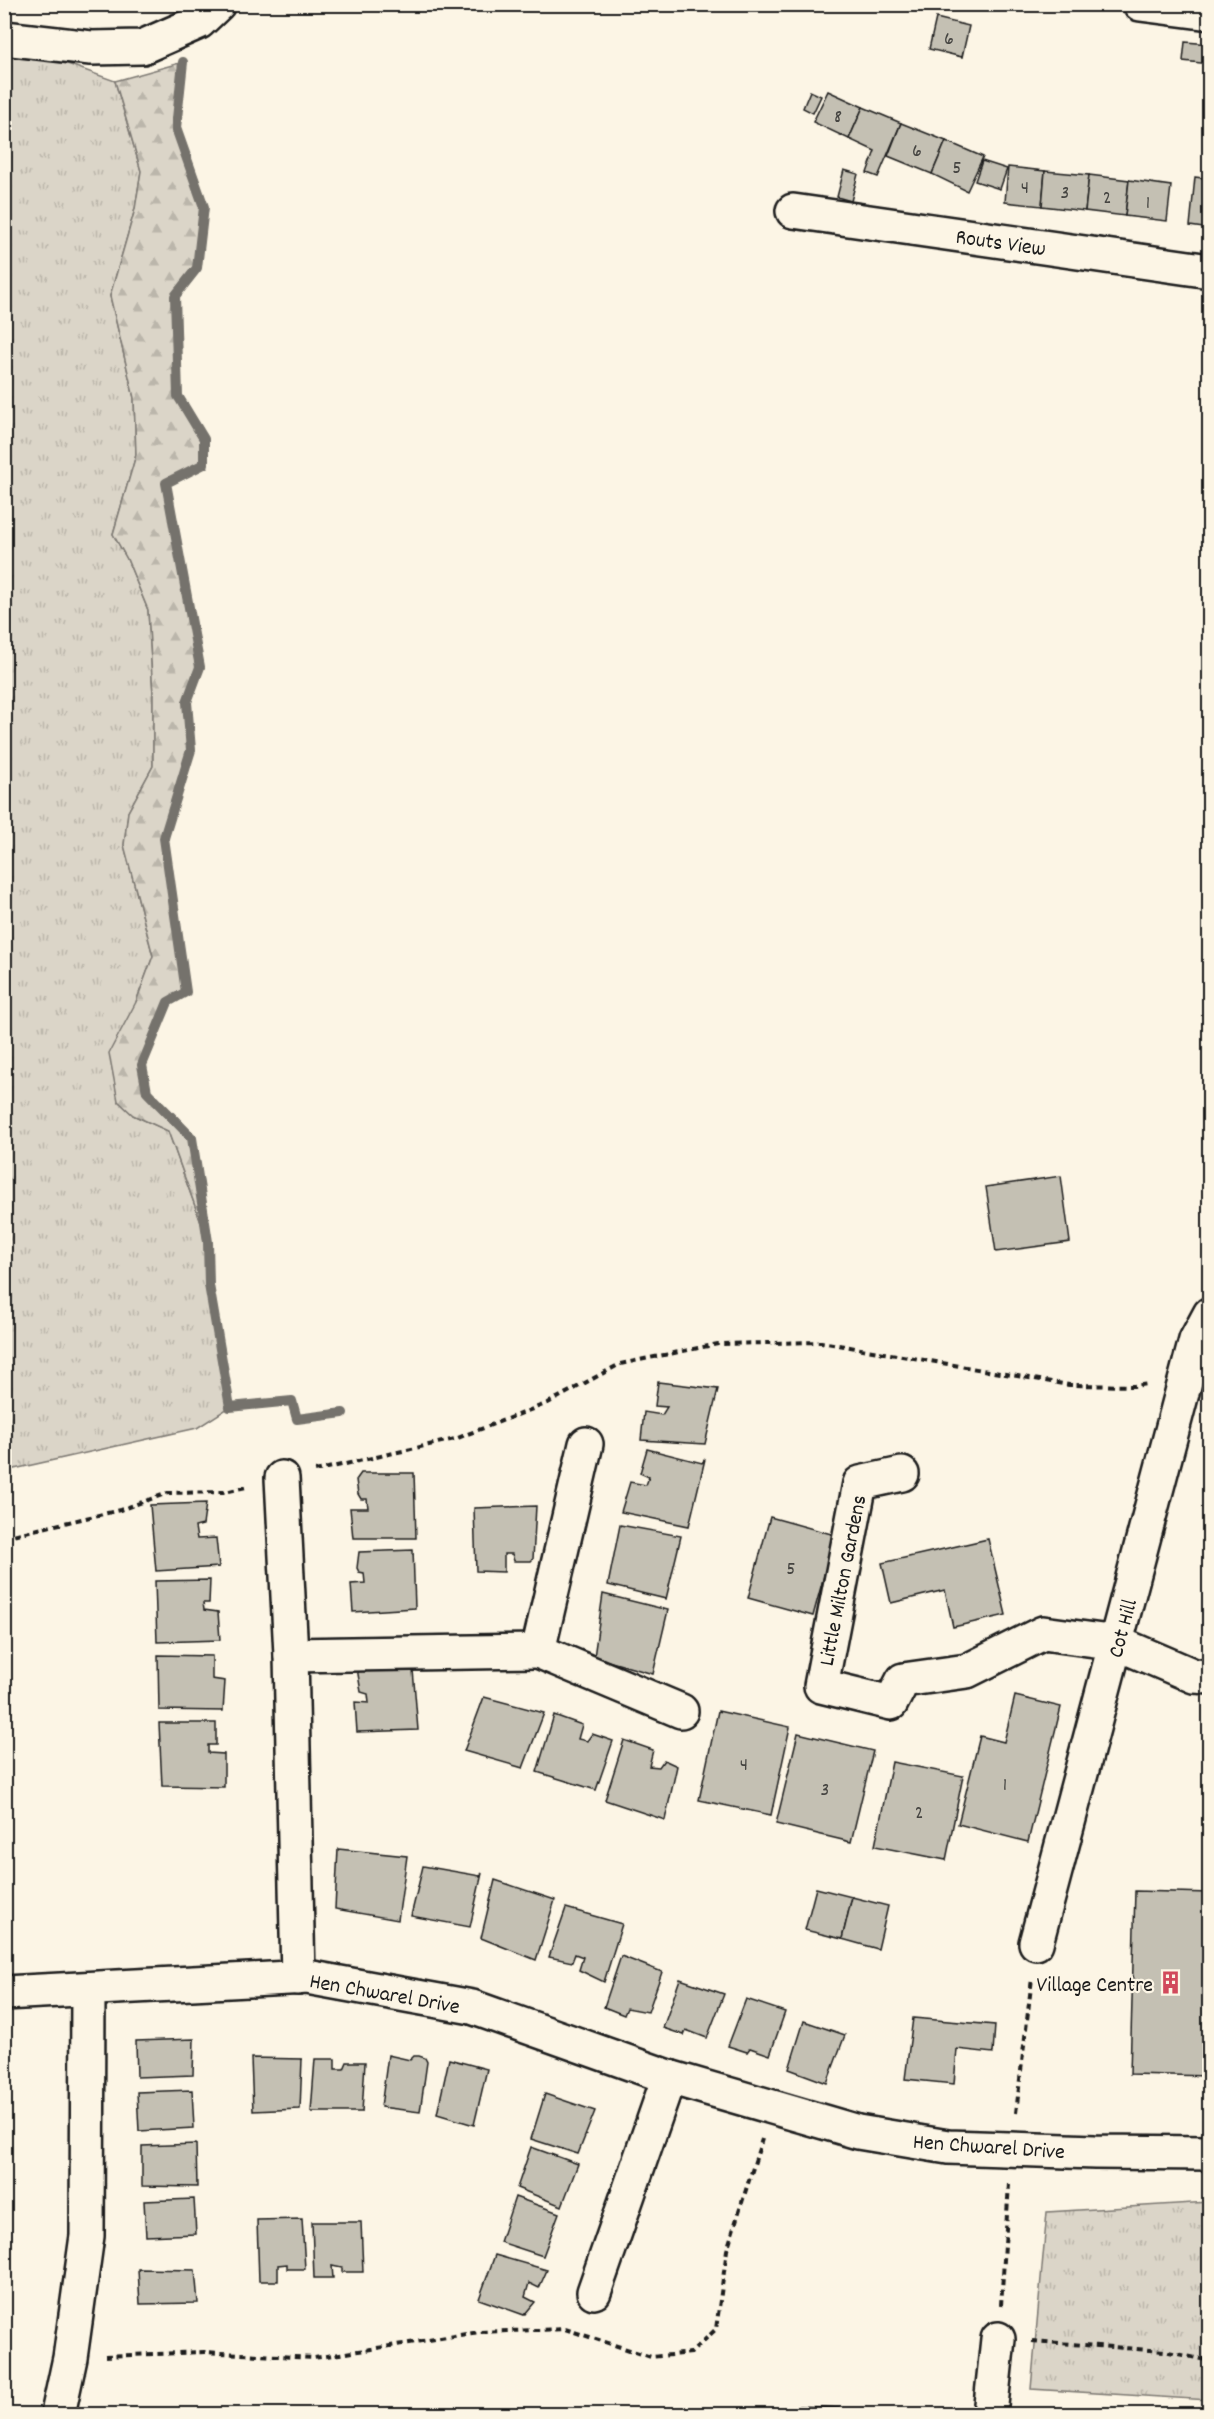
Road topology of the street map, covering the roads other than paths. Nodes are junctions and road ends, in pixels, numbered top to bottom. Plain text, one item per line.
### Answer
1 (219, 4) edge
2 (1140, 4) edge
3 (1209, 13) edge
4 (4, 38) edge
5 (794, 211) dead end
6 (1209, 271) edge
7 (1209, 1314) edge
8 (586, 1444) dead end
9 (902, 1473) dead end
10 (282, 1479) dead end
11 (1117, 1643) junction
12 (538, 1651) junction
13 (291, 1655) junction
14 (1209, 1677) edge
15 (681, 1710) dead end
16 (1036, 1943) dead end
17 (298, 1978) junction
18 (88, 1989) junction
19 (4, 1993) edge
20 (669, 2077) junction
21 (1209, 2153) edge
22 (594, 2292) dead end
23 (998, 2339) road end
24 (58, 2415) edge
25 (990, 2415) edge

1 - 4 street
2 - 3 street
5 - 6 street, Routs View
7 - 11 street, Cot Hill
8 - 12 street
9 - 11 street, Little Milton Gardens
10 - 13 street
11 - 14 street
11 - 16 street, Cot Hill
12 - 13 street
12 - 15 street
13 - 17 street
17 - 18 street, Hen Chwarel Drive
17 - 20 street, Hen Chwarel Drive
18 - 19 street, Hen Chwarel Drive
18 - 24 street
20 - 21 street, Hen Chwarel Drive
20 - 22 street
23 - 25 street

